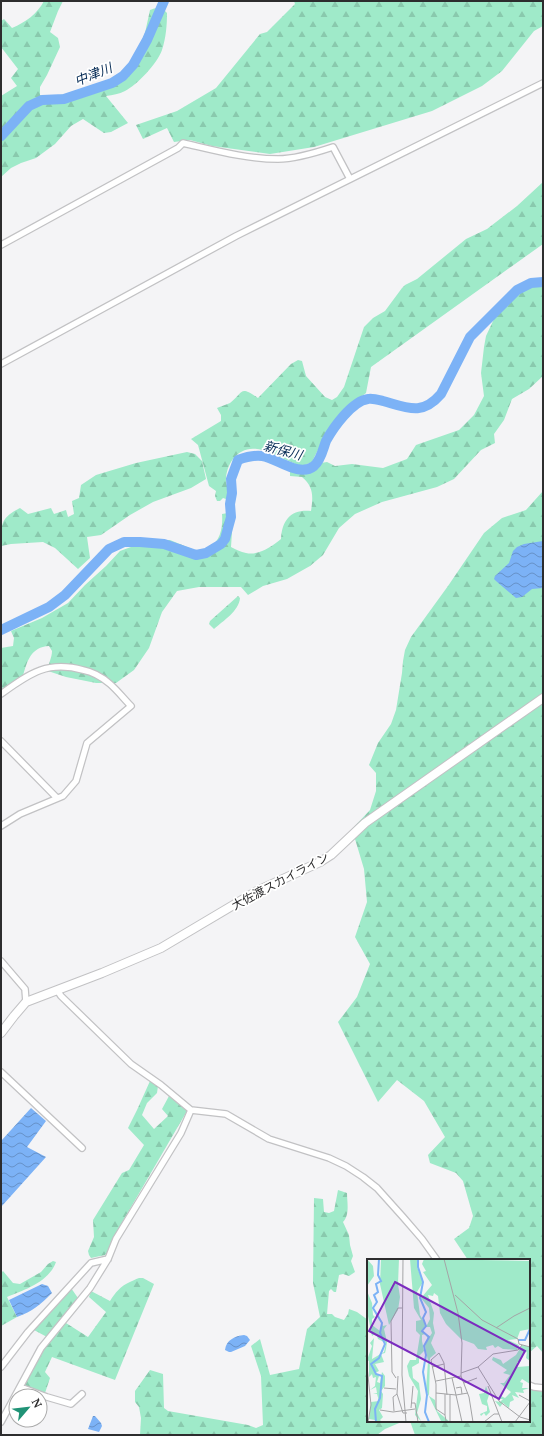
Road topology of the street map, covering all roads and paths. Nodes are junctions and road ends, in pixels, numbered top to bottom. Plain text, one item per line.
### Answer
1 (543, 83) edge
2 (350, 180) junction
3 (1, 245) edge
4 (1, 364) edge
5 (1, 694) edge
6 (543, 698) edge
7 (1, 741) edge
8 (56, 798) junction
9 (1, 826) edge
10 (1, 961) edge
11 (57, 990) junction
12 (26, 1002) junction
13 (1, 1033) edge
14 (1, 1072) edge
15 (191, 1110) junction
16 (82, 1148) dead end
17 (108, 1259) junction
18 (436, 1259) edge
19 (1, 1367) edge
20 (530, 1385) edge
21 (20, 1388) edge
22 (543, 1388) edge
23 (82, 1394) dead end
24 (48, 1397) edge
25 (8, 1409) edge
26 (1, 1422) edge

1 - 2 street
2 - 3 street
2 - 4 street
5 - 8 street
6 - 11 street, 大佐渡スカイライン
7 - 8 street
8 - 9 street
10 - 12 street
11 - 12 street, 大佐渡スカイライン
11 - 15 street
12 - 13 street, 大佐渡スカイライン
14 - 16 street
15 - 17 street
15 - 18 street
17 - 19 street
17 - 21 street
20 - 22 street
23 - 24 street
25 - 26 street

